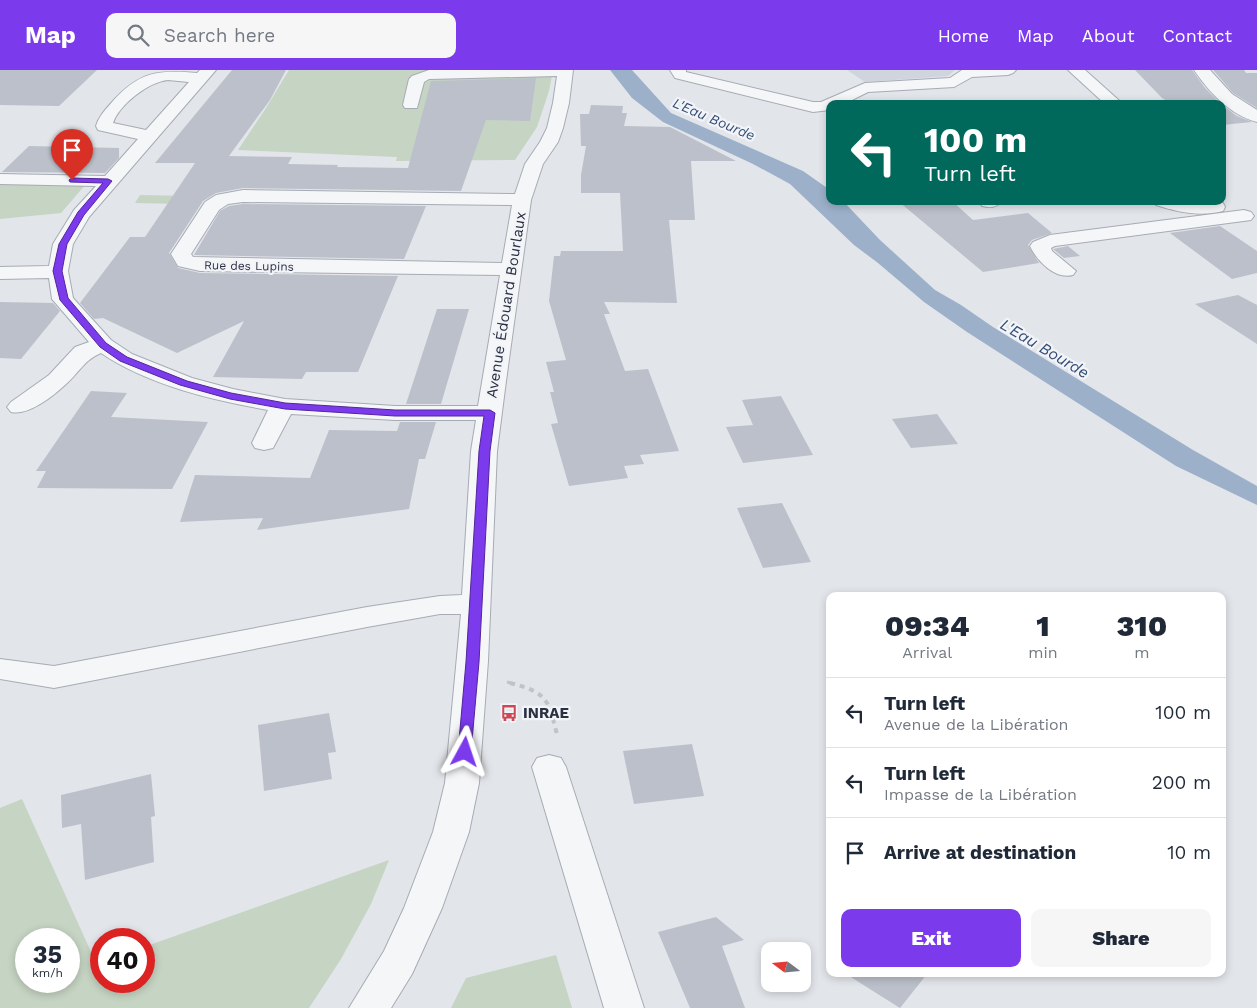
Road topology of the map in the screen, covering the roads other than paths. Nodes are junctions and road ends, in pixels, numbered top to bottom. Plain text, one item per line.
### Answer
1 (678, 70) edge
2 (1008, 70) edge
3 (1076, 70) edge
4 (1202, 70) edge
5 (565, 71) edge
6 (204, 74) edge
7 (839, 100) edge
8 (1110, 100) edge
9 (411, 105) dead end
10 (826, 105) edge
11 (1257, 117) edge
12 (150, 136) junction
13 (0, 180) edge
14 (108, 181) junction
15 (522, 200) junction
16 (1176, 205) edge
17 (1239, 212) edge
18 (512, 268) junction
19 (58, 271) junction
20 (1066, 272) dead end
21 (0, 273) edge
22 (103, 345) junction
23 (285, 406) junction
24 (19, 407) dead end
25 (490, 413) junction
26 (264, 443) dead end
27 (476, 604) junction
28 (0, 669) edge
29 (549, 767) road end
30 (369, 1008) edge
31 (624, 1008) edge

1 - 10 street
2 - 7 street
3 - 8 street
4 - 11 street
5 - 9 street
5 - 15 street, Avenue Édouard Bourlaux
6 - 12 street
6 - 12 street
12 - 14 street
13 - 14 street
14 - 19 street
15 - 18 street, Avenue Édouard Bourlaux
15 - 18 street, Rue des Lupins
16 - 17 street
17 - 20 street
18 - 25 street, Avenue Édouard Bourlaux
19 - 21 street
19 - 22 street
22 - 23 street
22 - 24 street
23 - 25 street
23 - 26 street
25 - 27 street, Avenue Édouard Bourlaux
27 - 28 street
27 - 30 street, Avenue Édouard Bourlaux
29 - 31 street

